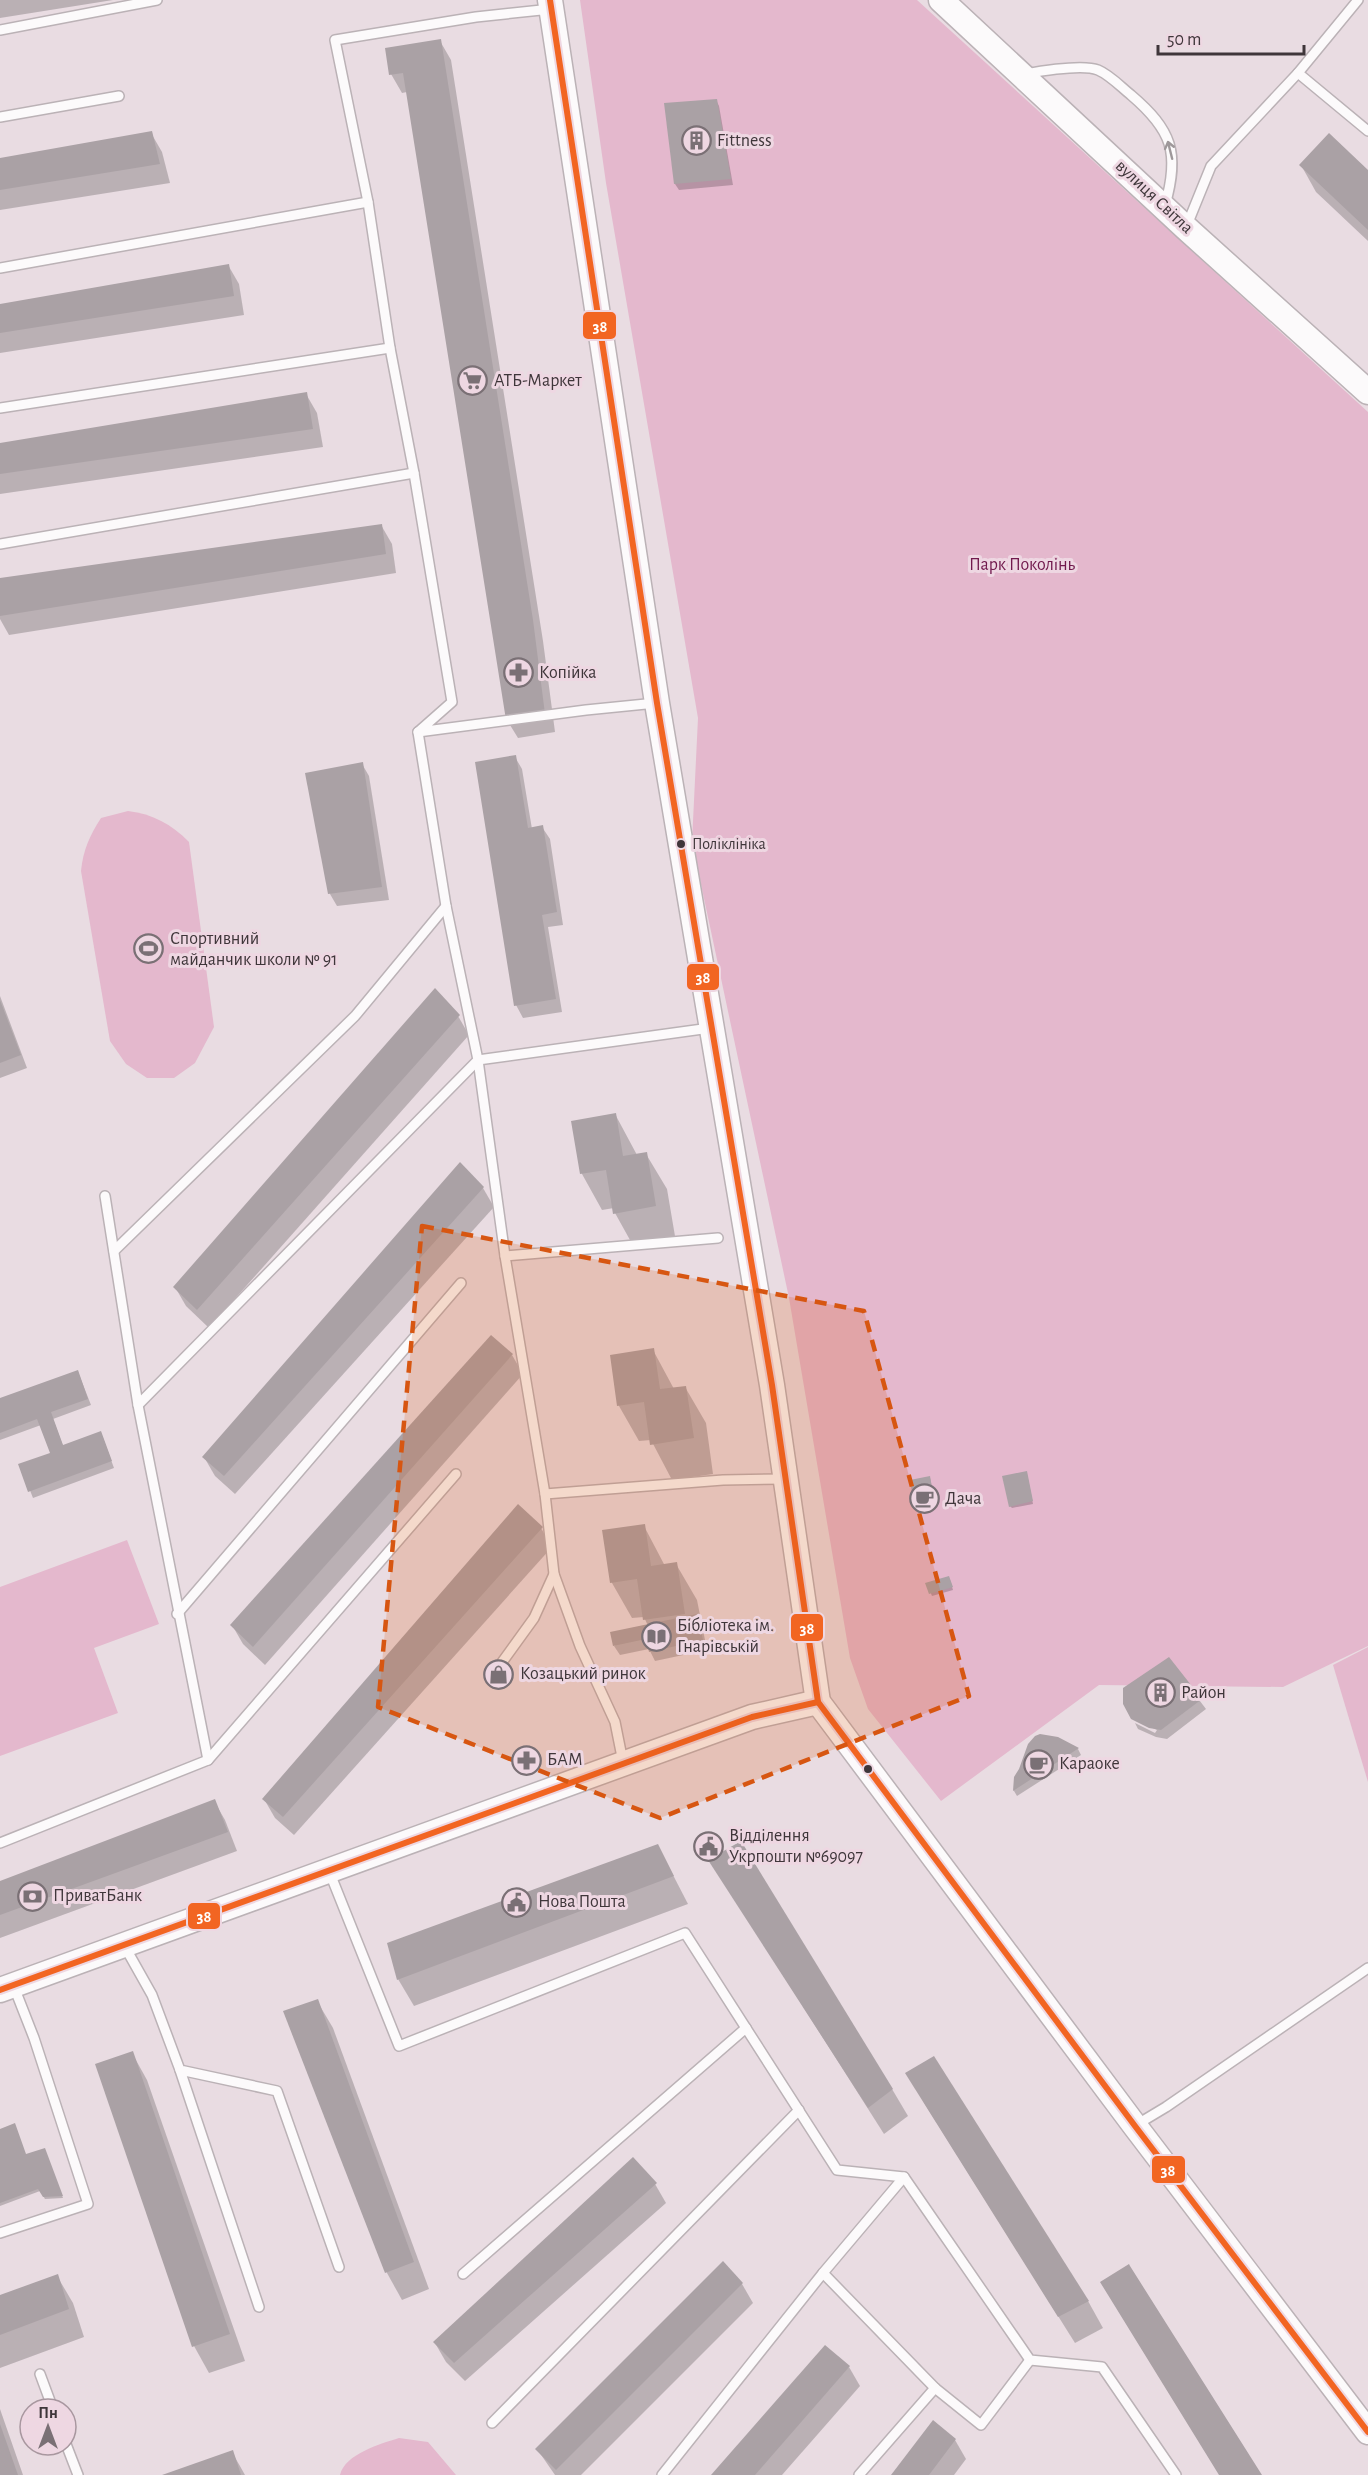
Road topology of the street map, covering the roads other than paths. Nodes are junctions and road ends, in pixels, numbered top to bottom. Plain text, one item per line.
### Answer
1 (158, 0) edge
2 (941, 0) edge
3 (1359, 0) edge
4 (550, 4) edge
5 (0, 30) edge
6 (1298, 73) junction
7 (1023, 74) junction
8 (119, 96) dead end
9 (0, 117) edge
10 (1368, 131) edge
11 (368, 202) junction
12 (1165, 207) junction
13 (1186, 228) junction
14 (0, 268) edge
15 (390, 348) junction
16 (1368, 392) edge
17 (0, 408) edge
18 (414, 473) junction
19 (0, 544) edge
20 (657, 703) junction
21 (417, 732) junction
22 (446, 906) junction
23 (713, 1028) junction
24 (478, 1060) junction
25 (105, 1196) dead end
26 (718, 1238) dead end
27 (114, 1251) junction
28 (505, 1256) junction
29 (460, 1283) dead end
30 (138, 1405) junction
31 (456, 1474) dead end
32 (785, 1479) junction
33 (545, 1494) junction
34 (554, 1574) junction
35 (177, 1614) junction
36 (495, 1672) dead end
37 (818, 1702) junction
38 (208, 1760) junction
39 (624, 1764) junction
40 (0, 1843) edge
41 (329, 1871) junction
42 (124, 1944) junction
43 (1368, 1968) edge
44 (7, 1987) edge
45 (746, 2028) junction
46 (180, 2070) junction
47 (799, 2110) junction
48 (1135, 2126) junction
49 (904, 2177) junction
50 (0, 2233) edge
51 (339, 2267) dead end
52 (823, 2273) junction
53 (463, 2274) dead end
54 (259, 2307) dead end
55 (1030, 2360) junction
56 (40, 2374) dead end
57 (935, 2388) junction
58 (49, 2397) edge
59 (492, 2423) dead end
60 (1368, 2432) edge
61 (71, 2457) edge
62 (78, 2475) edge
63 (662, 2475) edge
64 (859, 2475) edge
65 (1176, 2475) edge

1 - 5 lane
2 - 7 street, вулиця Світла
3 - 6 lane
4 - 11 lane
4 - 20 street
6 - 10 lane
6 - 13 lane
7 - 12 street, вулиця Світла
12 -> 7 lane
8 - 9 lane
11 - 14 lane
11 - 15 lane
12 - 13 street, вулиця Світла
13 - 16 street, вулиця Світла
15 - 17 lane
15 - 18 lane
18 - 19 lane
18 - 21 lane
20 - 21 lane
20 - 23 street
21 - 22 lane
22 - 24 lane
22 - 27 lane
23 - 24 lane
23 - 32 street
24 - 28 lane
24 - 30 lane
25 - 27 lane
26 - 28 lane
27 - 30 lane
28 - 33 lane
29 - 35 lane
30 - 35 lane
31 - 38 lane
32 - 33 lane
32 - 37 street
33 - 34 lane
34 - 36 lane
34 - 39 lane
35 - 38 lane
37 - 39 street
37 - 48 street
38 - 40 lane
39 - 41 street
41 - 42 street
41 - 45 lane
42 - 44 street
42 - 46 lane
43 - 48 lane
44 - 50 lane
45 - 47 lane
45 - 53 lane
46 - 51 lane
46 - 54 lane
47 - 49 lane
47 - 59 lane
48 - 60 street
49 - 52 lane
49 - 55 lane
52 - 57 lane
52 - 63 lane
55 - 57 lane
55 - 65 lane
56 - 58 lane
57 - 64 lane
61 - 62 lane

